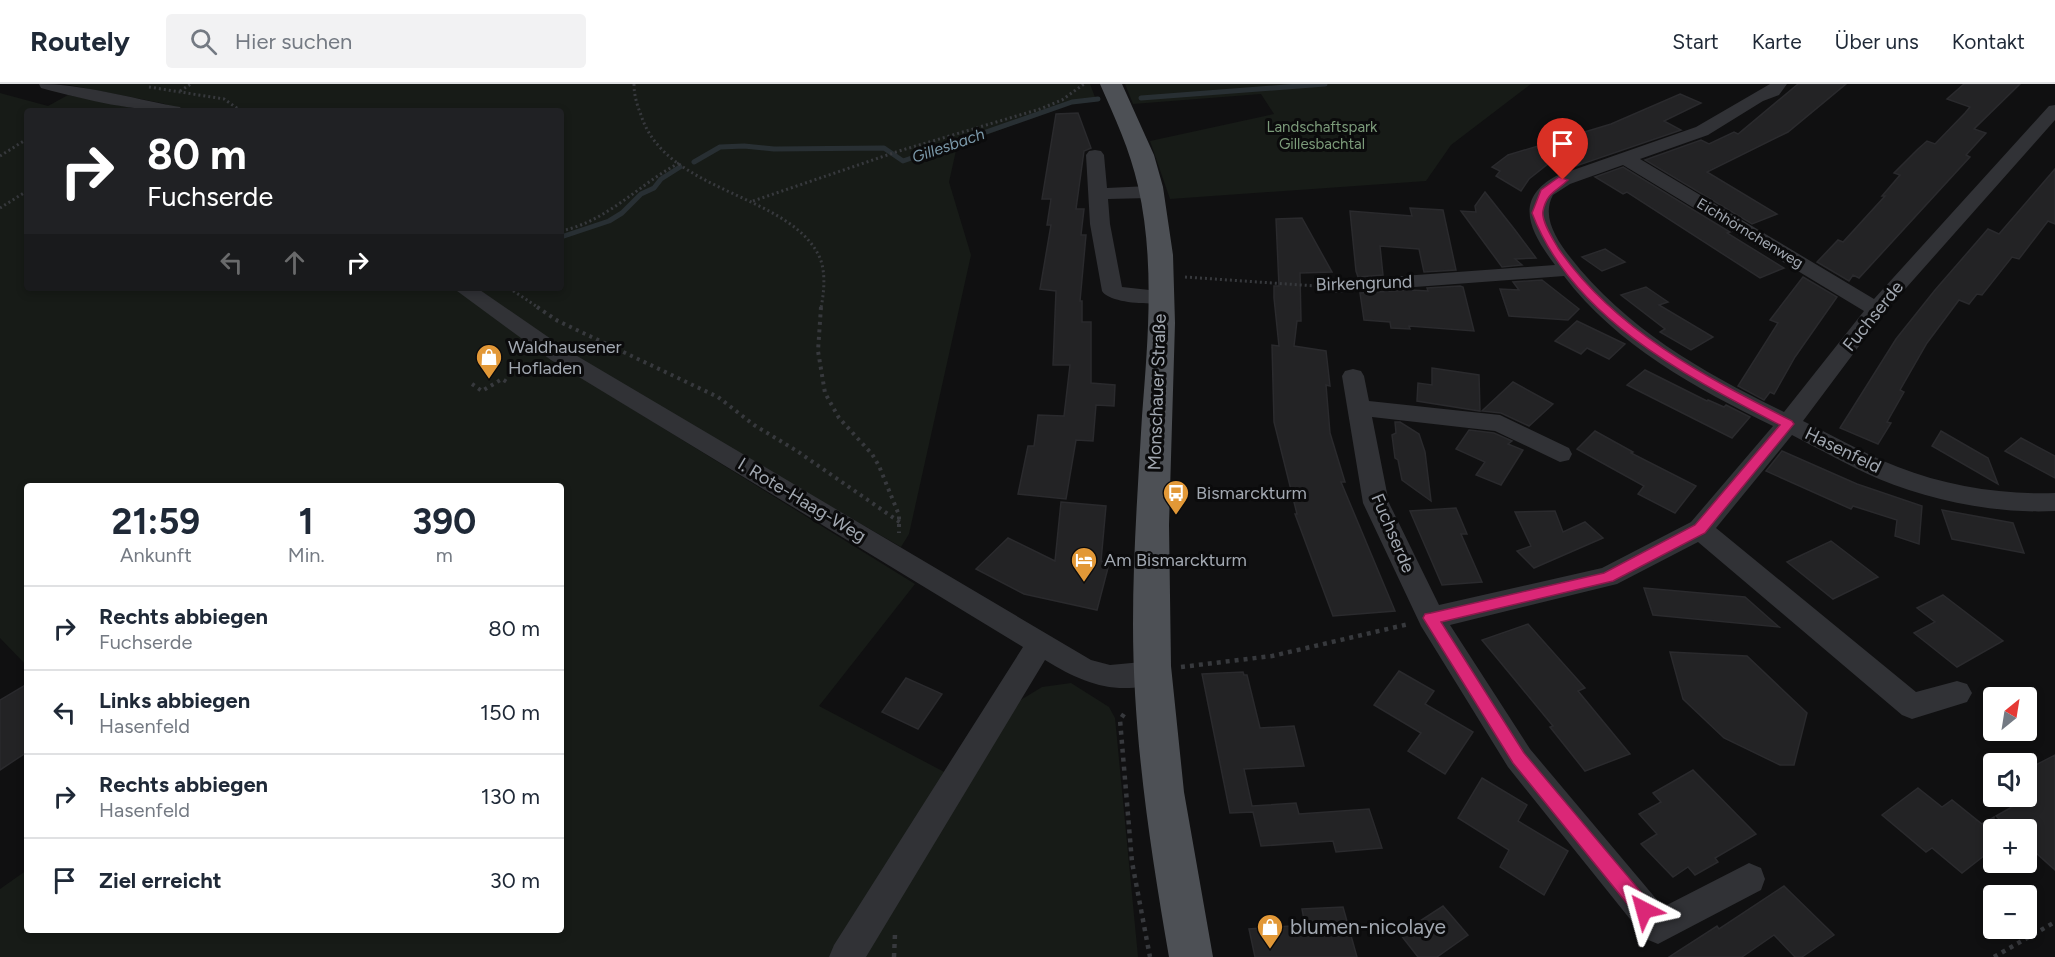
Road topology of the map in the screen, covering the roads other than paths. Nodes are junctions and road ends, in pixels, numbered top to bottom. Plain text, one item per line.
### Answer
1 (47, 84) edge
2 (1112, 84) edge
3 (1779, 84) edge
4 (157, 108) edge
5 (2055, 110) edge
6 (1095, 154) dead end
7 (1625, 158) junction
8 (1149, 192) junction
9 (1096, 194) junction
10 (1568, 270) junction
11 (1161, 287) junction
12 (1334, 287) road end
13 (468, 291) edge
14 (1876, 309) junction
15 (1353, 376) dead end
16 (1359, 408) junction
17 (1788, 424) junction
18 (1560, 454) dead end
19 (2055, 502) edge
20 (1700, 529) junction
21 (1431, 618) junction
22 (1040, 644) junction
23 (1153, 673) junction
24 (1957, 693) dead end
25 (1749, 879) dead end
26 (846, 957) edge
27 (1191, 957) edge

1 - 4 street
2 - 8 main road, Monschauer Straße
3 - 7 street, Hasenfeld
5 - 14 street, Fuchserde
6 - 9 street
7 - 10 street, Hasenfeld
7 - 14 street, Eichhörnchenweg
8 - 9 street
8 - 11 main road, Monschauer Straße
9 - 11 street
10 - 12 street, Birkengrund
10 - 17 street, Hasenfeld
11 - 23 main road, Monschauer Straße
13 - 22 street, I. Rote-Haag-Weg
14 - 17 street, Fuchserde
15 - 16 street, Fuchserde
16 - 18 street
16 - 21 street, Fuchserde
17 - 19 street, Hasenfeld
17 - 20 street, Fuchserde
20 - 21 street, Fuchserde
20 - 24 street
21 - 25 street, Fuchserde
22 - 23 street, I. Rote-Haag-Weg
22 - 26 street
23 - 27 main road, Monschauer Straße

